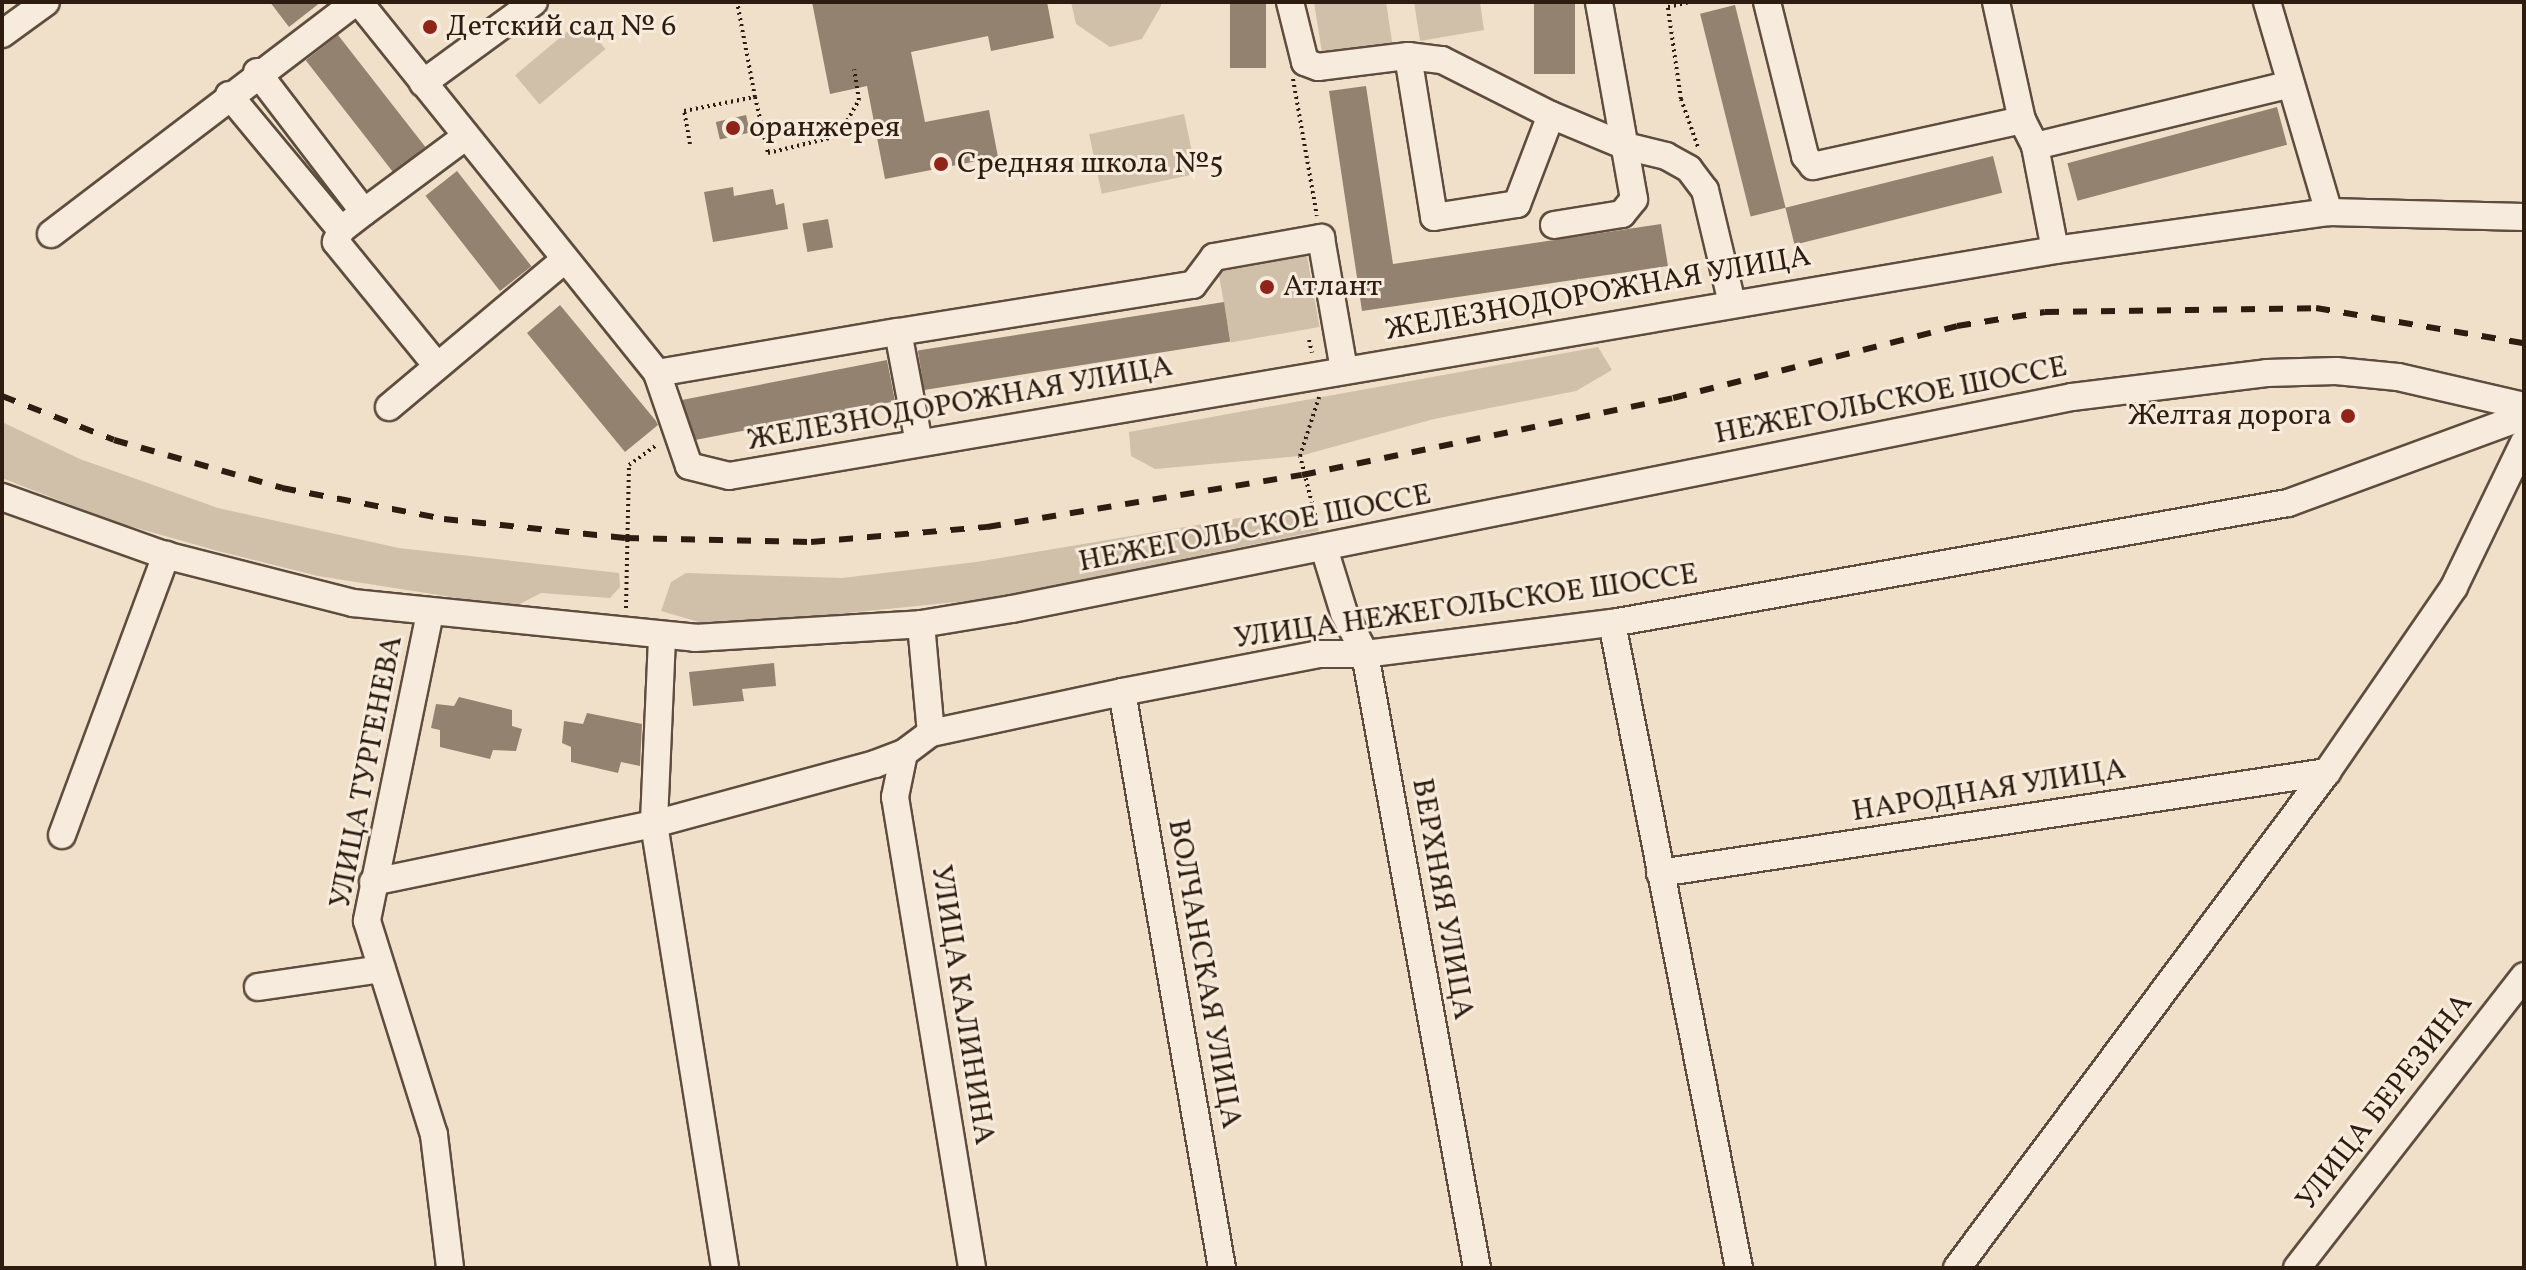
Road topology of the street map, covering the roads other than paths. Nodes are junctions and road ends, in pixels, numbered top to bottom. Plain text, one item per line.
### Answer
1 (46, 2) edge
2 (357, 2) edge
3 (534, 2) edge
4 (1290, 2) edge
5 (1599, 2) edge
6 (1767, 2) edge
7 (1996, 2) edge
8 (2267, 2) edge
9 (2, 34) edge
10 (1408, 56) junction
11 (257, 72) junction
12 (423, 83) junction
13 (2288, 85) junction
14 (229, 95) junction
15 (1551, 115) junction
16 (2022, 120) junction
17 (465, 137) junction
18 (1625, 146) junction
19 (2035, 146) junction
20 (364, 212) junction
21 (2329, 212) junction
22 (2524, 217) edge
23 (1554, 225) dead end
24 (341, 230) junction
25 (51, 234) dead end
26 (2055, 250) junction
27 (564, 260) junction
28 (1732, 303) junction
29 (898, 332) junction
30 (437, 366) junction
31 (1344, 370) junction
32 (657, 373) junction
33 (2524, 406) edge
34 (389, 407) dead end
35 (2524, 416) edge
36 (2524, 442) edge
37 (919, 443) junction
38 (2, 497) edge
39 (1320, 535) junction
40 (166, 555) junction
41 (430, 613) junction
42 (1612, 623) junction
43 (921, 624) junction
44 (662, 638) junction
45 (1365, 654) junction
46 (1122, 692) junction
47 (931, 733) junction
48 (904, 753) junction
49 (2327, 772) junction
50 (654, 824) junction
51 (62, 835) dead end
52 (1660, 873) junction
53 (373, 882) junction
54 (382, 969) junction
55 (2524, 976) edge
56 (258, 987) dead end
57 (450, 1268) edge
58 (725, 1268) edge
59 (972, 1268) edge
60 (1222, 1268) edge
61 (1477, 1268) edge
62 (1739, 1268) edge
63 (1957, 1268) edge
64 (2297, 1268) edge

1 - 9 street
2 - 11 street
2 - 12 street
3 - 12 street
4 - 10 street
5 - 18 street
6 - 16 street
7 - 16 street
8 - 13 street
10 - 15 street
10 - 15 street
11 - 14 street
11 - 20 street
12 - 17 street
13 - 19 street
13 - 21 street
14 - 24 street
14 - 25 street
15 - 18 street
16 - 19 street
17 - 20 street
17 - 27 street
18 - 23 street
18 - 28 street
19 - 26 street
20 - 24 street
21 - 22 street, ЖЕЛЕЗНОДОРОЖНАЯ УЛИЦА
21 - 26 street, ЖЕЛЕЗНОДОРОЖНАЯ УЛИЦА
24 - 30 street
26 - 28 street, ЖЕЛЕЗНОДОРОЖНАЯ УЛИЦА
27 - 30 street
27 - 32 street
28 - 31 street, ЖЕЛЕЗНОДОРОЖНАЯ УЛИЦА
29 - 31 street
29 - 32 street
29 - 37 street
30 - 34 street
31 - 37 street, ЖЕЛЕЗНОДОРОЖНАЯ УЛИЦА
32 - 37 street, ЖЕЛЕЗНОДОРОЖНАЯ УЛИЦА
33 - 39 street, НЕЖЕГОЛЬСКОЕ ШОССЕ
35 - 42 street, УЛИЦА НЕЖЕГОЛЬСКОЕ ШОССЕ
36 - 49 street
38 - 40 street, НЕЖЕГОЛЬСКОЕ ШОССЕ
39 - 43 street, НЕЖЕГОЛЬСКОЕ ШОССЕ
39 - 45 street, ВЕРХНЯЯ УЛИЦА
40 - 41 street, НЕЖЕГОЛЬСКОЕ ШОССЕ
40 - 51 street
41 - 44 street, НЕЖЕГОЛЬСКОЕ ШОССЕ
41 - 53 street, УЛИЦА ТУРГЕНЕВА
42 - 45 street, УЛИЦА НЕЖЕГОЛЬСКОЕ ШОССЕ
42 - 52 street
43 - 44 street, НЕЖЕГОЛЬСКОЕ ШОССЕ
43 - 47 street
44 - 50 street
45 - 46 street, УЛИЦА НЕЖЕГОЛЬСКОЕ ШОССЕ
45 - 61 street, ВЕРХНЯЯ УЛИЦА
46 - 47 street, УЛИЦА НЕЖЕГОЛЬСКОЕ ШОССЕ
46 - 60 street, ВОЛЧАНСКАЯ УЛИЦА
47 - 48 street, УЛИЦА НЕЖЕГОЛЬСКОЕ ШОССЕ
48 - 50 street, УЛИЦА НЕЖЕГОЛЬСКОЕ ШОССЕ
48 - 59 street, УЛИЦА КАЛИНИНА
49 - 52 street, НАРОДНАЯ УЛИЦА
49 - 63 street
50 - 53 street, УЛИЦА НЕЖЕГОЛЬСКОЕ ШОССЕ
50 - 58 street
52 - 62 street
53 - 54 street, УЛИЦА ТУРГЕНЕВА
54 - 56 street
54 - 57 street, УЛИЦА ТУРГЕНЕВА
55 - 64 street, УЛИЦА БЕРЕЗИНА

